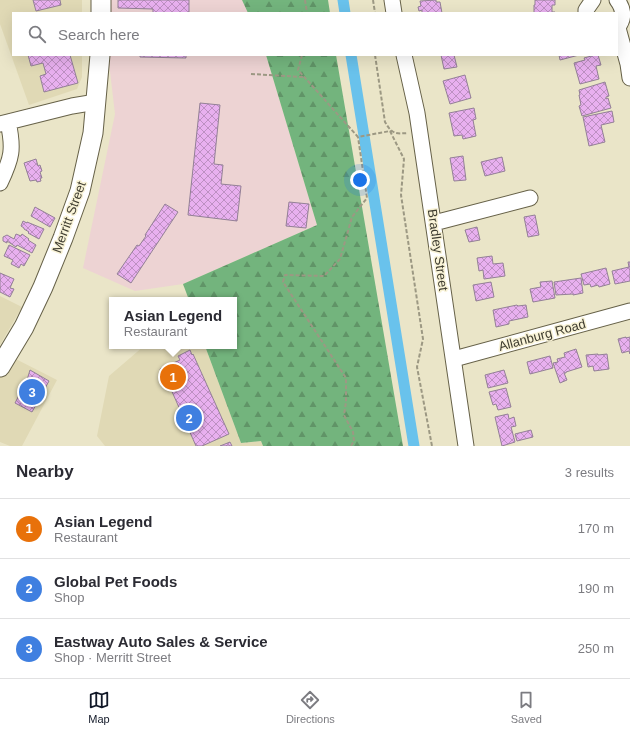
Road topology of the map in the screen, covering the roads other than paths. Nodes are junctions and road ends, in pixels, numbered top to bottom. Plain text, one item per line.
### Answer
1 (101, 0) edge
2 (392, 0) edge
3 (593, 0) edge
4 (617, 0) edge
5 (101, 12) edge
6 (394, 12) edge
7 (586, 12) edge
8 (618, 28) edge
9 (100, 56) edge
10 (404, 56) edge
11 (630, 78) edge
12 (96, 102) junction
13 (4, 123) edge
14 (0, 183) edge
15 (530, 198) dead end
16 (434, 223) junction
17 (630, 311) edge
18 (454, 359) junction
19 (0, 367) edge
20 (466, 446) edge

1 - 5 main road
2 - 6 street
3 - 7 street
4 - 8 street
8 - 11 street
9 - 12 main road, Merritt Street
10 - 16 street, Bradley Street
12 - 13 street
12 - 19 main road, Merritt Street
13 - 14 street
15 - 16 street
16 - 18 street, Bradley Street
17 - 18 street, Allanburg Road
18 - 20 street, Bradley Street

